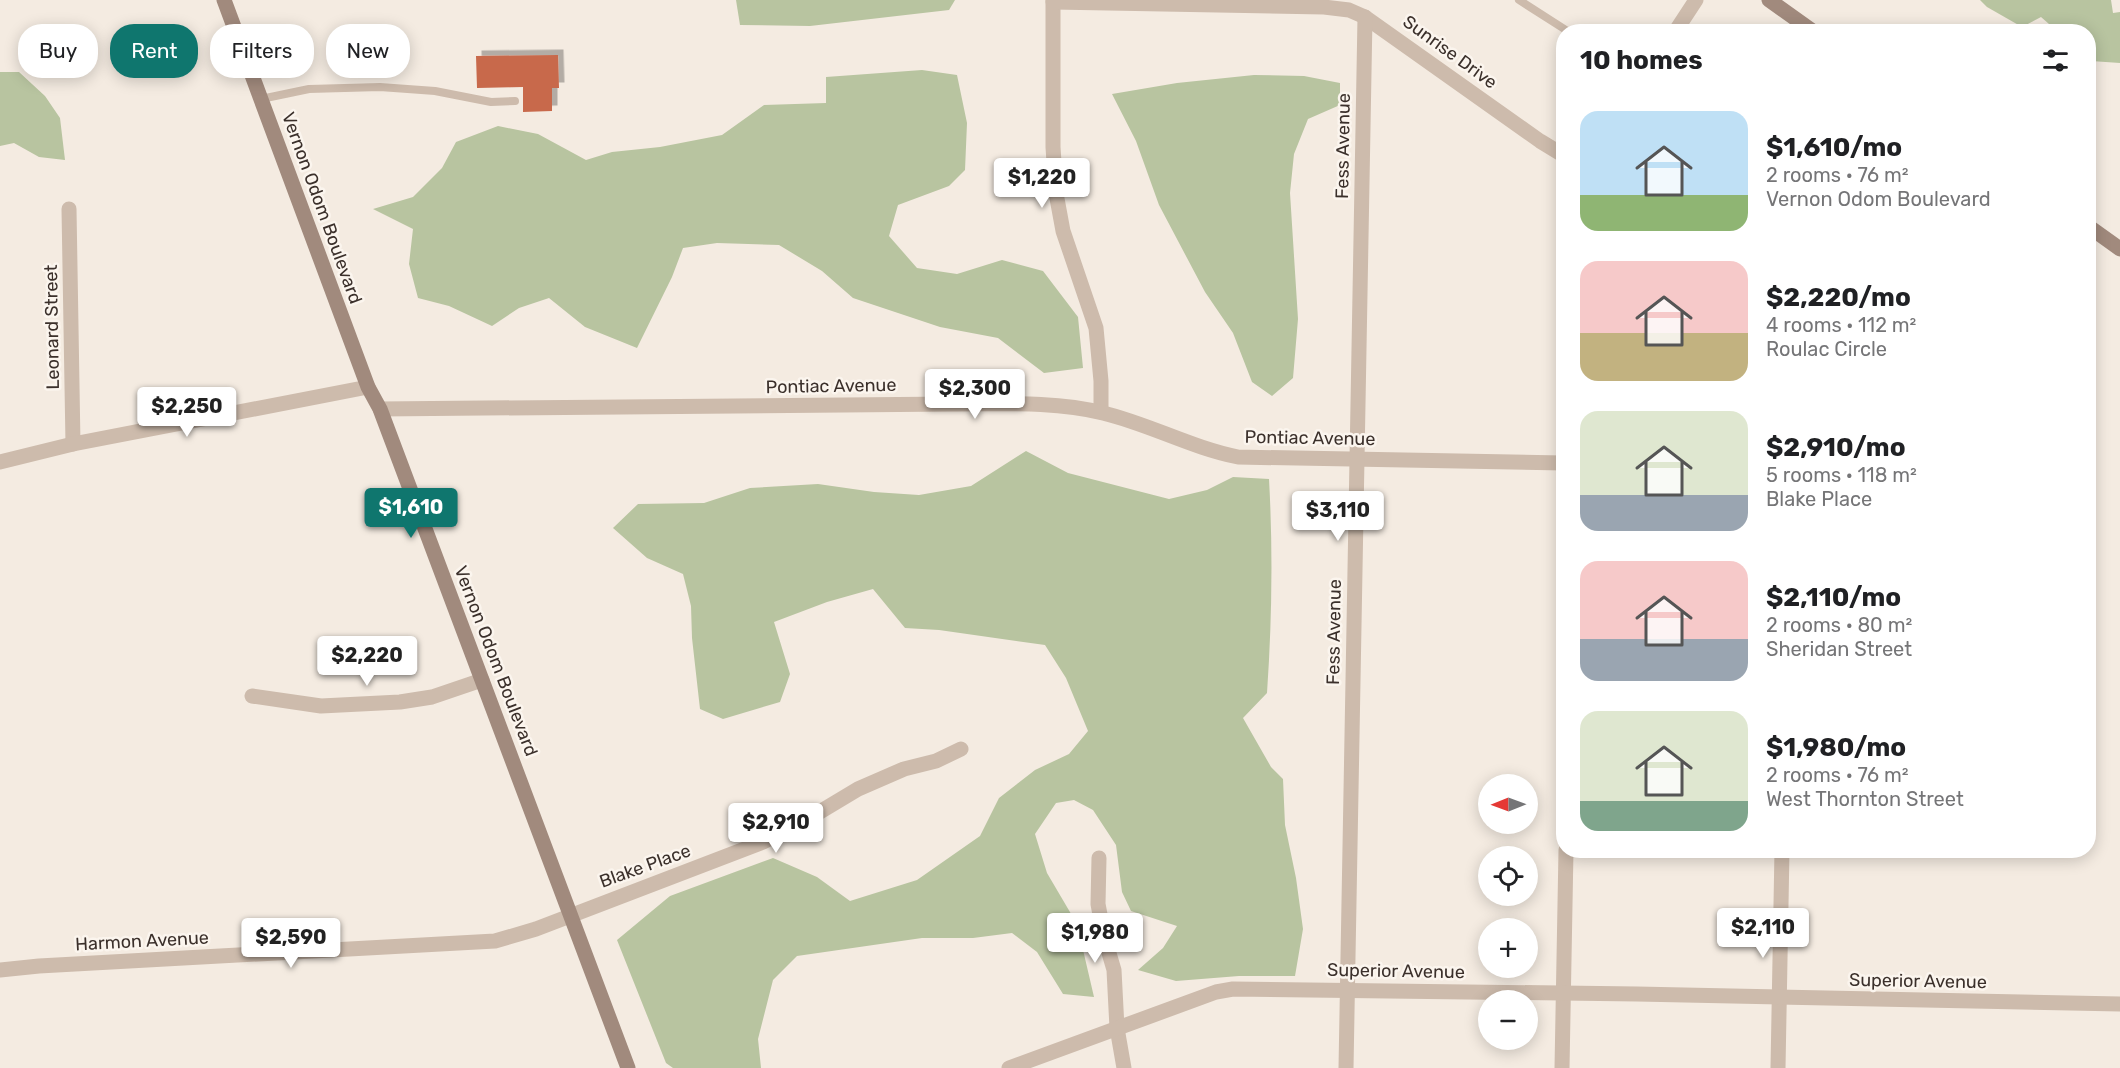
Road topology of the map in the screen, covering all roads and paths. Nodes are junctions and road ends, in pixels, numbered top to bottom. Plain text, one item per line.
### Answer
1 (224, 0) edge
2 (1519, 0) edge
3 (1696, 0) edge
4 (1769, 0) edge
5 (1053, 1) edge
6 (1365, 17) junction
7 (1556, 24) edge
8 (1680, 24) edge
9 (1803, 24) edge
10 (261, 99) junction
11 (516, 101) dead end
12 (1556, 150) edge
13 (69, 209) dead end
14 (2096, 232) edge
15 (2120, 249) edge
16 (368, 387) junction
17 (380, 410) junction
18 (1101, 412) junction
19 (73, 444) junction
20 (1358, 459) junction
21 (0, 462) edge
22 (1556, 463) edge
23 (482, 680) junction
24 (252, 696) dead end
25 (961, 749) dead end
26 (1099, 858) dead end
27 (1566, 858) edge
28 (1782, 858) edge
29 (570, 915) junction
30 (0, 970) edge
31 (1347, 990) junction
32 (1563, 994) junction
33 (1779, 997) junction
34 (2120, 1004) edge
35 (1117, 1028) junction
36 (627, 1068) edge
37 (1009, 1068) edge
38 (1124, 1068) edge
39 (1346, 1068) edge
40 (1562, 1068) edge
41 (1778, 1068) edge

1 - 10 main road, Vernon Odom Boulevard
2 - 7 lane
3 - 8 street
4 - 9 main road
5 - 6 street, Sunrise Drive
5 - 18 street
6 - 12 street, Sunrise Drive
6 - 20 street, Fess Avenue
10 - 11 lane
10 - 16 main road, Vernon Odom Boulevard
13 - 19 street, Leonard Street
14 - 15 main road
16 - 17 main road, Vernon Odom Boulevard
16 - 19 street
17 - 18 street, Pontiac Avenue
17 - 23 main road, Vernon Odom Boulevard
18 - 20 street, Pontiac Avenue
19 - 21 street
20 - 22 street, Pontiac Avenue
20 - 31 street, Fess Avenue
23 - 24 street
23 - 29 main road, Vernon Odom Boulevard
25 - 29 street, Blake Place
26 - 35 street
27 - 32 street
28 - 33 street
29 - 30 street, Harmon Avenue
29 - 36 main road, Vernon Odom Boulevard
31 - 32 street, Superior Avenue
31 - 35 street, Superior Avenue
31 - 39 street, Fess Avenue
32 - 33 street, Superior Avenue
32 - 40 street
33 - 34 street, Superior Avenue
33 - 41 street
35 - 37 street, Superior Avenue
35 - 38 street

